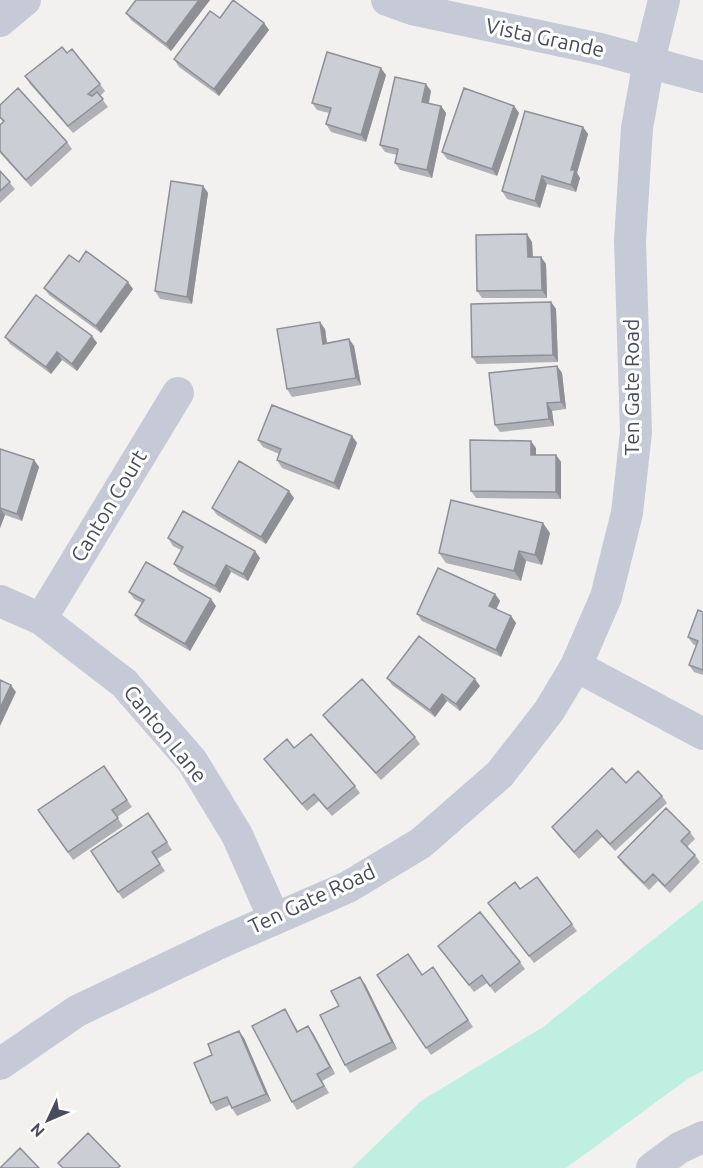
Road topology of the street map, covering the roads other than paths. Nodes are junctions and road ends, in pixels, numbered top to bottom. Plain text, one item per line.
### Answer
1 (25, 0) edge
2 (387, 0) edge
3 (664, 0) edge
4 (0, 21) edge
5 (649, 62) junction
6 (703, 77) edge
7 (178, 393) dead end
8 (0, 601) edge
9 (41, 619) junction
10 (576, 666) junction
11 (703, 734) edge
12 (274, 918) junction
13 (0, 1065) edge
14 (703, 1137) edge
15 (652, 1168) edge

1 - 4 street
2 - 5 street, Vista Grande
3 - 5 street, Ten Gate Road
5 - 6 street, Vista Grande
5 - 10 street, Ten Gate Road
7 - 9 street, Canton Court
8 - 9 street, Canton Lane
9 - 12 street, Canton Lane
10 - 11 street
10 - 12 street, Ten Gate Road
12 - 13 street, Ten Gate Road
14 - 15 street

